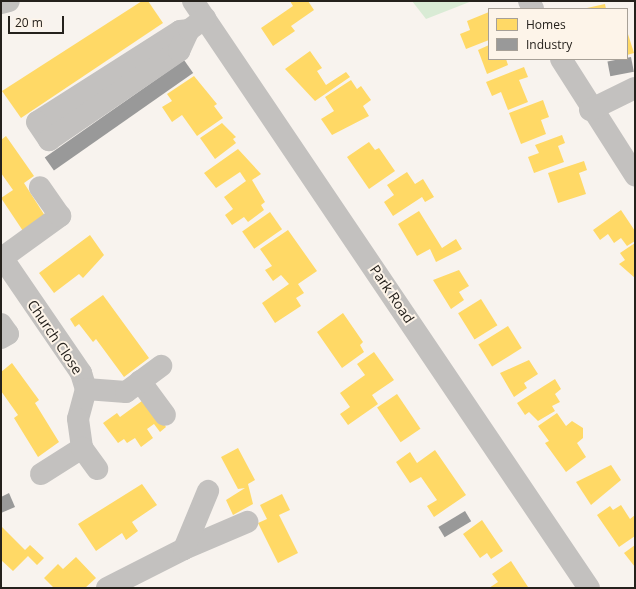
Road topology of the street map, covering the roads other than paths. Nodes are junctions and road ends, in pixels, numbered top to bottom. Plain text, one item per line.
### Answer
1 (9, 1) edge
2 (1, 3) edge
3 (196, 16) edge
4 (562, 60) edge
5 (635, 88) edge
6 (590, 110) junction
7 (635, 175) edge
8 (40, 187) dead end
9 (4, 265) edge
10 (1, 324) edge
11 (1, 338) edge
12 (161, 366) dead end
13 (140, 381) junction
14 (86, 389) junction
15 (165, 415) dead end
16 (82, 448) junction
17 (97, 469) dead end
18 (41, 474) dead end
19 (208, 491) dead end
20 (247, 522) dead end
21 (184, 549) junction
22 (107, 588) edge
23 (589, 588) edge

1 - 2 street
3 - 3 street
3 - 23 street, Park Road
4 - 6 street
5 - 6 street
6 - 7 street
8 - 9 street
9 - 14 street, Church Close
10 - 11 street
12 - 13 street
13 - 14 street
13 - 15 street
14 - 16 street, Church Close
16 - 17 street
16 - 18 street
19 - 21 street
20 - 21 street
21 - 22 street

